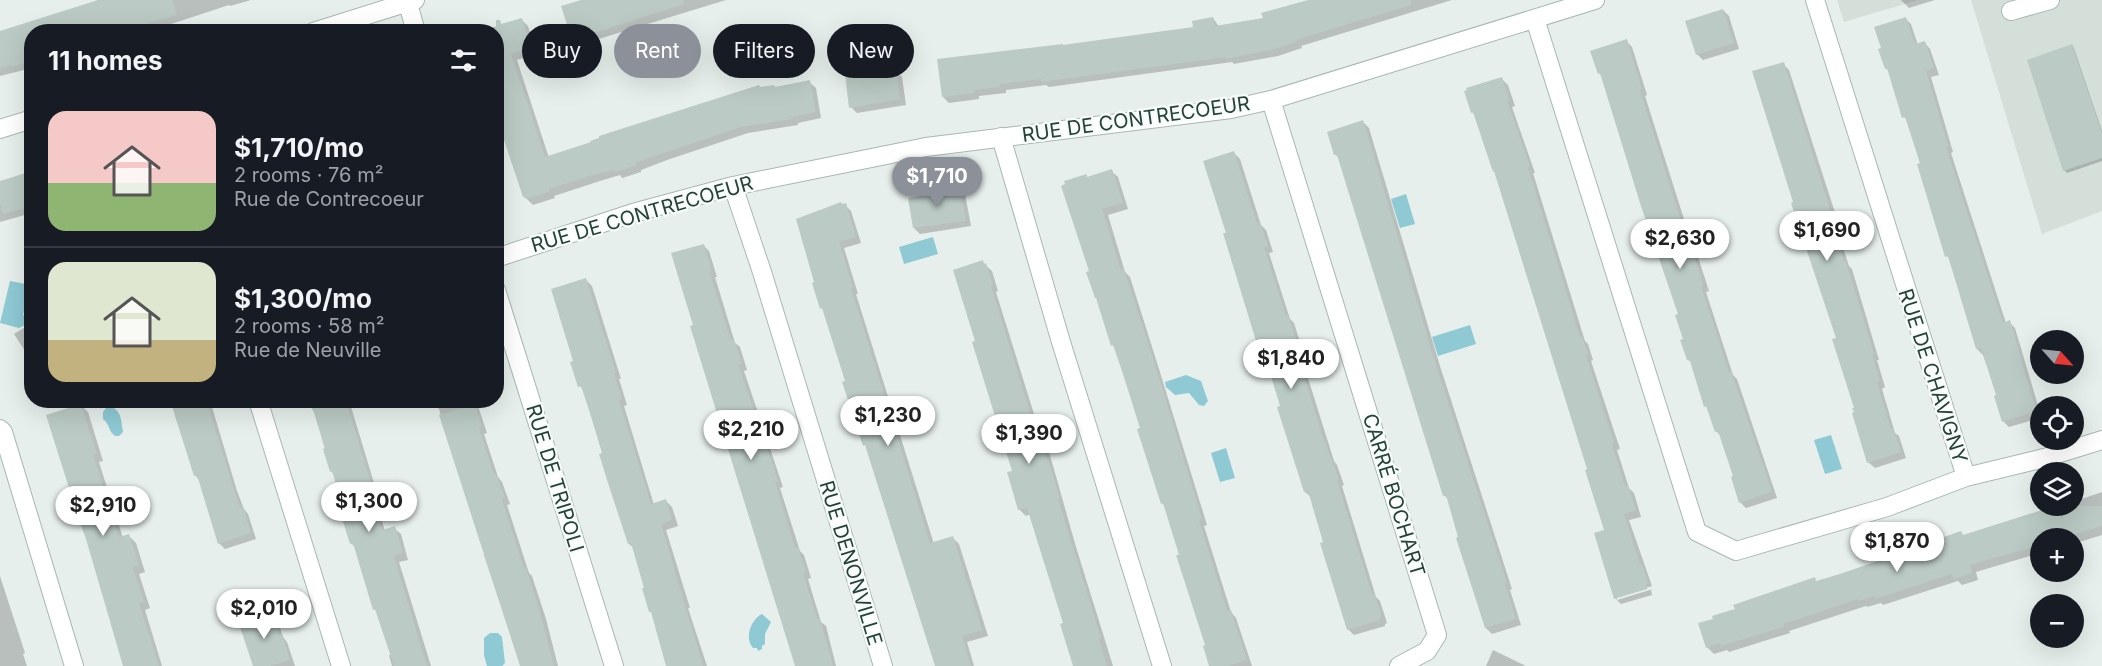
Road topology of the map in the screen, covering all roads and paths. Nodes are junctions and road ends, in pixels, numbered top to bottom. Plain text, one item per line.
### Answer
1 (1595, 0) edge
2 (1815, 0) edge
3 (2050, 0) edge
4 (410, 1) edge
5 (2011, 11) dead end
6 (1535, 19) junction
7 (339, 24) edge
8 (414, 24) edge
9 (1271, 100) junction
10 (24, 122) edge
11 (0, 129) edge
12 (1001, 137) junction
13 (733, 186) junction
14 (504, 255) edge
15 (504, 315) edge
16 (260, 408) edge
17 (0, 429) edge
18 (2102, 440) edge
19 (1966, 477) junction
20 (74, 666) edge
21 (341, 666) edge
22 (614, 666) edge
23 (883, 666) edge
24 (1162, 666) edge
25 (1399, 666) edge

1 - 6 street, RUE DE CONTRECOEUR
2 - 19 street, RUE DE CHAVIGNY
3 - 5 street
4 - 7 street
4 - 8 street
6 - 9 street, RUE DE CONTRECOEUR
6 - 19 street
9 - 12 street, RUE DE CONTRECOEUR
9 - 25 street, CARRÉ BOCHART
10 - 11 street
12 - 13 street, RUE DE CONTRECOEUR
12 - 24 street
13 - 14 street, RUE DE CONTRECOEUR
13 - 23 street, RUE DENONVILLE
15 - 22 street, RUE DE TRIPOLI
16 - 21 street
17 - 20 street
18 - 19 street

